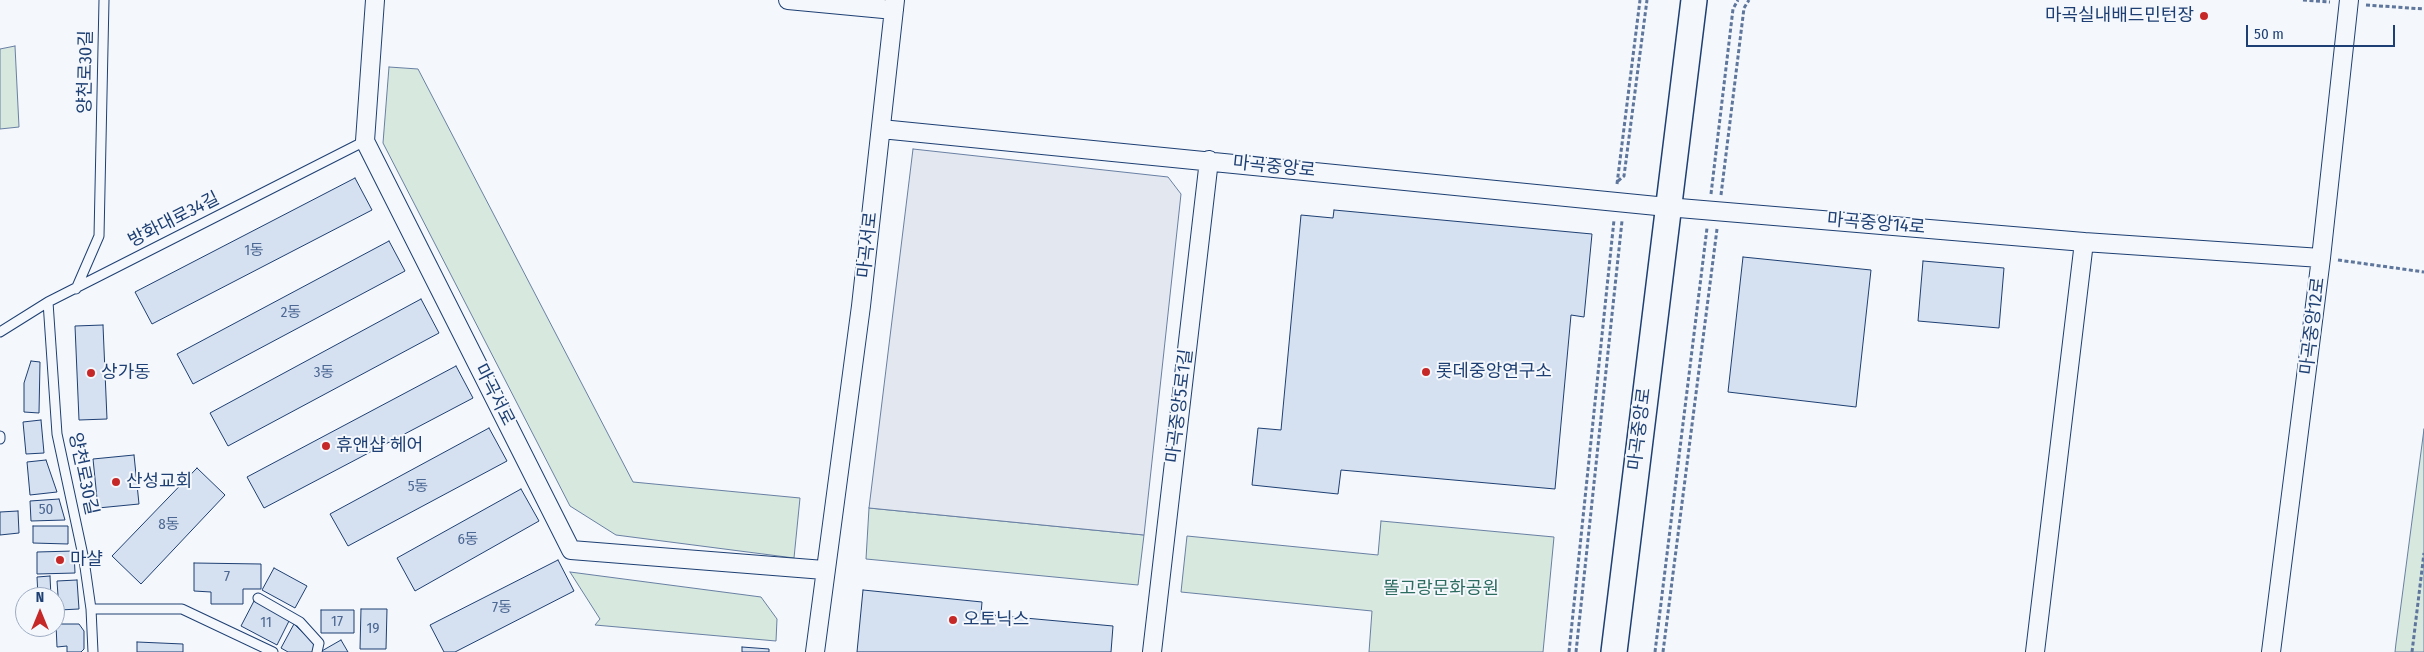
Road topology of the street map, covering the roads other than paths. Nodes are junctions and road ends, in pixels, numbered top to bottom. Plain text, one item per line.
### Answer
1 (104, 0) edge
2 (375, 0) edge
3 (788, 0) edge
4 (1694, 0) edge
5 (2349, 0) edge
6 (895, 5) edge
7 (881, 129) junction
8 (365, 141) junction
9 (1209, 160) junction
10 (1667, 207) junction
11 (2084, 242) junction
12 (2321, 258) junction
13 (76, 289) junction
14 (48, 302) junction
15 (0, 332) edge
16 (824, 570) junction
17 (258, 598) dead end
18 (91, 609) junction
19 (93, 652) edge
20 (273, 652) edge
21 (317, 652) edge
22 (815, 652) edge
23 (1152, 652) edge
24 (1614, 652) edge
25 (2035, 652) edge
26 (2271, 652) edge

1 - 13 lane, 양천로30길
2 - 8 street
3 - 6 street, 마곡서로
4 - 10 main road, 마곡중앙로
5 - 12 street, 마곡중앙12로
6 - 7 street, 마곡서로
7 - 9 street, 마곡중앙로
7 - 16 street, 마곡서로
8 - 13 lane, 방화대로34길
8 - 16 street, 마곡서로
9 - 10 street, 마곡중앙로
9 - 23 street, 마곡중앙5로1길
10 - 11 street, 마곡중앙14로
10 - 24 main road, 마곡중앙로
11 - 12 street, 마곡중앙14로
11 - 25 street
12 - 26 street, 마곡중앙12로
13 - 14 lane, 방화대로34길
14 - 15 lane, 방화대로34길
14 - 18 lane, 양천로30길
16 - 22 street, 마곡서로
17 - 21 lane
18 - 19 lane, 양천로30길
18 - 20 lane

